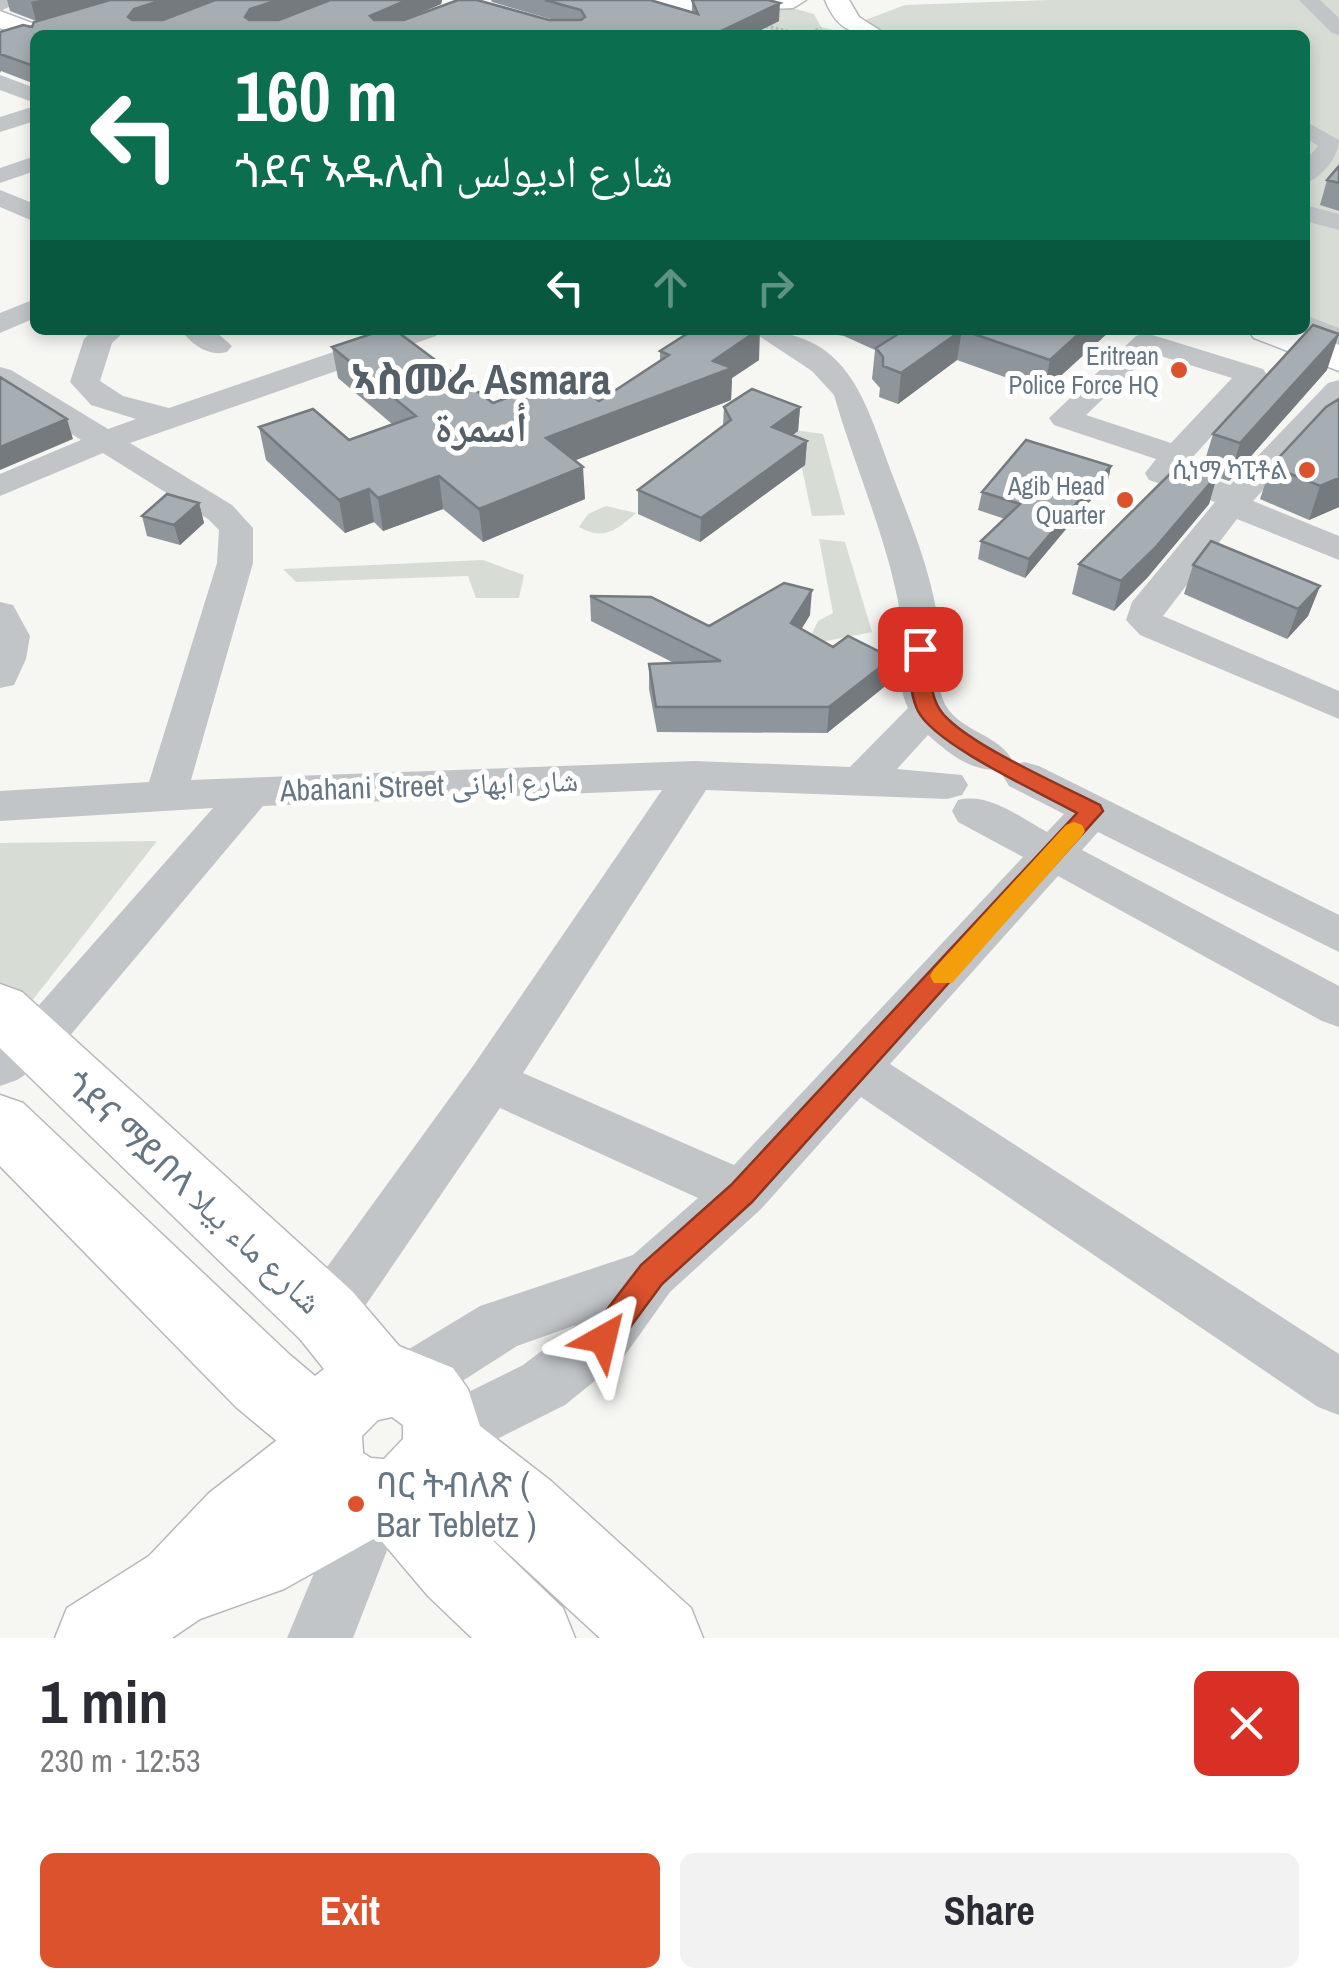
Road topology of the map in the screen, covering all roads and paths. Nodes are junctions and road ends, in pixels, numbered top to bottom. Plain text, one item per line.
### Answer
1 (15, 0) edge
2 (607, 0) edge
3 (618, 0) edge
4 (793, 0) edge
5 (833, 0) edge
6 (849, 0) edge
7 (1309, 0) edge
8 (128, 2) edge
9 (0, 5) edge
10 (661, 6) edge
11 (217, 12) edge
12 (89, 16) edge
13 (0, 19) edge
14 (182, 24) junction
15 (822, 28) dead end
16 (1339, 28) edge
17 (38, 30) edge
18 (162, 30) edge
19 (199, 30) edge
20 (712, 30) edge
21 (818, 30) edge
22 (864, 30) edge
23 (30, 34) edge
24 (0, 42) edge
25 (0, 82) edge
26 (30, 94) edge
27 (30, 115) edge
28 (1339, 118) edge
29 (0, 125) edge
30 (1310, 127) edge
31 (1310, 129) edge
32 (30, 165) edge
33 (1310, 170) edge
34 (0, 176) edge
35 (0, 198) edge
36 (30, 212) edge
37 (1310, 214) edge
38 (1339, 222) edge
39 (30, 309) edge
40 (0, 324) edge
41 (1310, 326) edge
42 (104, 335) edge
43 (411, 335) edge
44 (773, 335) edge
45 (1279, 335) edge
46 (1339, 338) edge
47 (1339, 359) edge
48 (0, 376) edge
49 (1339, 390) edge
50 (169, 418) junction
51 (107, 440) junction
52 (1177, 456) junction
53 (0, 486) edge
54 (1233, 501) junction
55 (1333, 540) edge
56 (0, 613) edge
57 (0, 676) edge
58 (1339, 706) edge
59 (928, 710) junction
60 (1008, 767) junction
61 (694, 775) junction
62 (858, 784) junction
63 (251, 792) junction
64 (166, 796) junction
65 (960, 798) junction
66 (0, 806) edge
67 (1092, 811) junction
68 (1053, 854) junction
69 (1339, 937) edge
70 (1323, 1000) edge
71 (12, 1039) edge
72 (858, 1070) junction
73 (491, 1082) junction
74 (0, 1122) edge
75 (742, 1194) junction
76 (326, 1315) junction
77 (1339, 1387) edge
78 (384, 1447) junction
79 (98, 1638) edge
80 (320, 1638) edge
81 (533, 1638) edge
82 (661, 1638) edge

1 - 9 street
2 - 10 main road
3 - 10 main road
4 - 10 main road
5 - 6 main road
5 - 22 main road
7 - 16 street
8 - 12 street
8 - 14 street
10 - 20 main road
11 - 14 street
13 - 17 main road
14 - 18 street
14 - 19 street
15 - 21 path
23 - 24 street
25 - 26 street
27 - 29 street
28 - 30 street
31 - 33 street
32 - 34 street
35 - 36 street
37 - 38 street
39 - 40 street
41 - 46 street
42 - 50 street
43 - 50 street
44 - 59 street
45 - 47 main road
48 - 51 street
49 - 54 street
50 - 51 street
51 - 53 street
51 - 64 street
52 - 52 street
52 - 54 street
54 - 55 street
54 - 58 street
56 - 57 street
59 - 60 street
59 - 62 street
60 - 65 street
60 - 65 street, Abahani Street شارع ابهانى
60 - 67 street
61 - 62 street, Abahani Street شارع ابهانى
61 - 63 street, Abahani Street شارع ابهانى
61 - 73 street
62 - 65 street, Abahani Street شارع ابهانى
63 - 64 street, Abahani Street شارع ابهانى
63 - 71 street
64 - 66 street, Abahani Street شارع ابهانى
65 - 68 street
67 - 68 street
67 - 69 street
68 - 70 street
68 - 72 street
69 - 70 street
71 - 76 main road, ጎደና ማይበላ شارع ماء بيلا
72 - 75 street
72 - 77 street
73 - 75 street
73 - 76 street
74 - 78 main road, ጎደና ማይበላ شارع ماء بيلا
75 - 78 street
76 - 78 main road, ጎደና ማይበላ شارع ماء بيلا
78 - 79 main road
78 - 80 street
78 - 81 main road, ጎደና ማይበላ شارع ماء بيلا
78 - 82 main road, ጎደና ማይበላ شارع ماء بيلا

